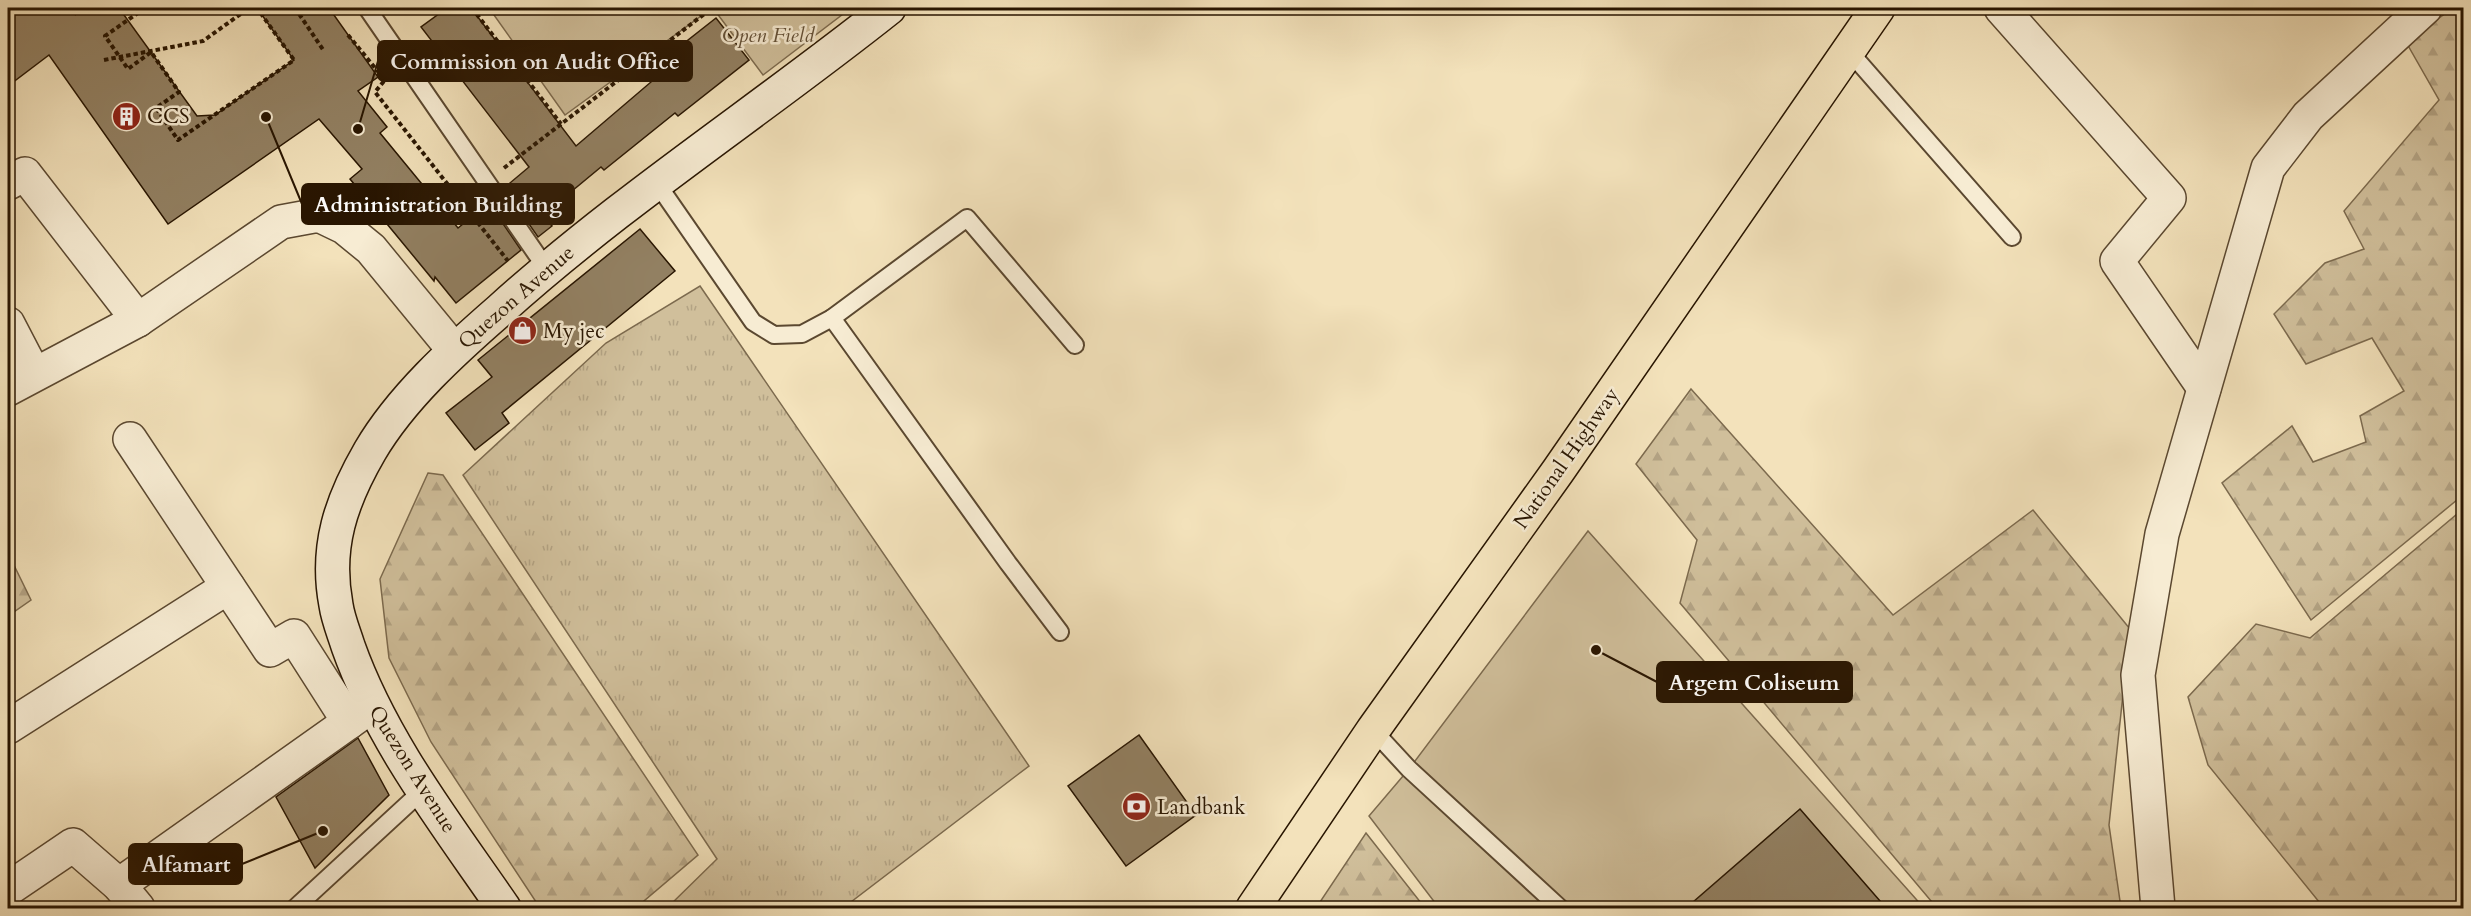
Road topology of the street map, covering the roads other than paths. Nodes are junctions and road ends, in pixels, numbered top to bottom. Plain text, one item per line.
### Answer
1 (367, 8) edge
2 (889, 8) edge
3 (1878, 8) edge
4 (2001, 8) edge
5 (2425, 8) edge
6 (1849, 51) junction
7 (656, 182) junction
8 (8, 183) edge
9 (2012, 237) dead end
10 (546, 268) junction
11 (832, 318) junction
12 (138, 320) junction
13 (8, 324) edge
14 (1075, 345) dead end
15 (454, 350) junction
16 (21, 381) edge
17 (2204, 388) junction
18 (130, 438) dead end
19 (228, 587) junction
20 (1060, 632) dead end
21 (361, 714) junction
22 (8, 728) edge
23 (1372, 730) junction
24 (423, 790) junction
25 (8, 889) edge
26 (129, 897) edge
27 (295, 909) edge
28 (504, 909) edge
29 (1253, 909) edge
30 (1560, 909) edge
31 (2158, 909) edge

1 - 10 lane
2 - 7 street, Quezon Avenue
3 - 6 main road, National Highway
4 - 17 street
5 - 17 street
6 - 9 lane
6 - 23 main road, National Highway
7 - 10 street, Quezon Avenue
7 - 11 lane
8 - 12 street
10 - 15 street, Quezon Avenue
11 - 14 lane
11 - 20 lane
12 - 15 street
12 - 16 street
13 - 16 street
15 - 21 street, Quezon Avenue
17 - 31 street
18 - 19 street
19 - 21 street
19 - 22 street
21 - 24 street, Quezon Avenue
21 - 26 street
23 - 29 main road, National Highway
23 - 30 lane
24 - 27 lane
24 - 28 street, Quezon Avenue
25 - 26 street

